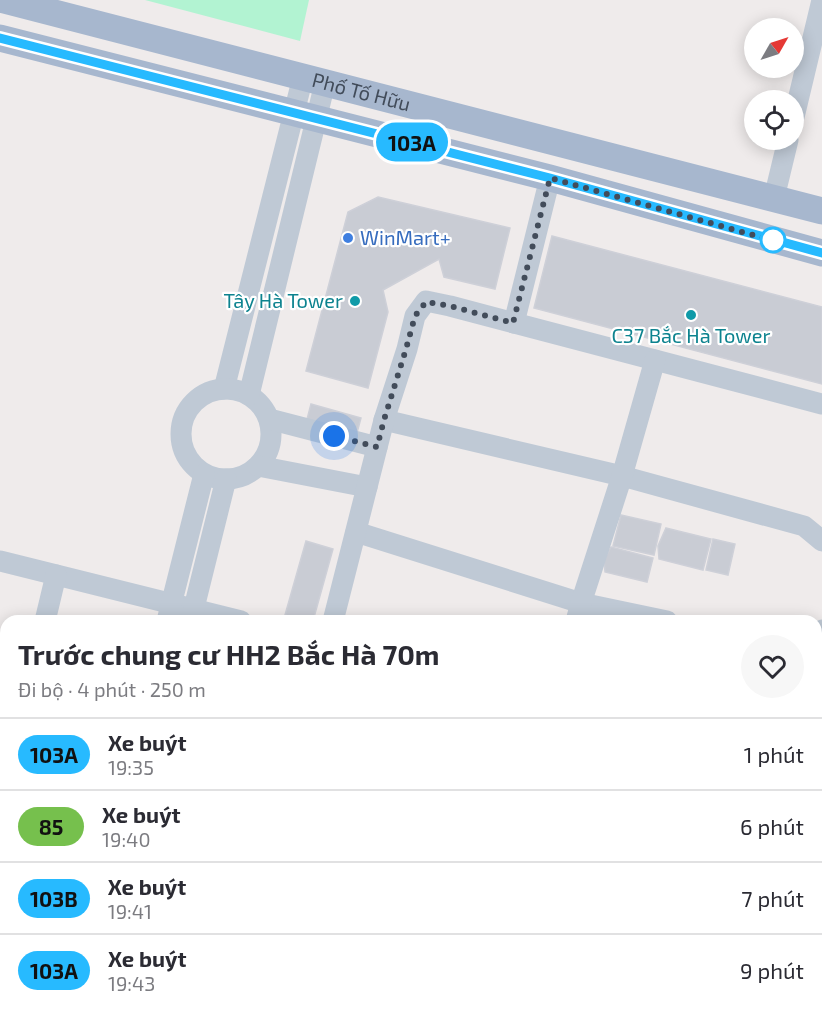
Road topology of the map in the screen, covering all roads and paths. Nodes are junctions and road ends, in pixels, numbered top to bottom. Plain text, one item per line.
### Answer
1 (4, 0) edge
2 (822, 0) edge
3 (0, 38) edge
4 (314, 80) junction
5 (800, 90) edge
6 (305, 115) junction
7 (786, 150) edge
8 (550, 178) junction
9 (774, 198) junction
10 (822, 211) edge
11 (822, 253) edge
12 (513, 323) junction
13 (655, 360) junction
14 (224, 389) junction
15 (249, 395) junction
16 (822, 404) edge
17 (269, 419) junction
18 (384, 420) junction
19 (377, 447) junction
20 (258, 466) junction
21 (204, 474) junction
22 (622, 476) junction
23 (226, 479) junction
24 (367, 487) junction
25 (356, 532) junction
26 (822, 540) edge
27 (0, 561) edge
28 (56, 575) junction
29 (169, 612) edge
30 (579, 612) edge
31 (46, 615) edge
32 (193, 615) edge
33 (335, 615) edge
34 (608, 615) edge

1 - 4 main road, Phố Tố Hữu
2 - 5 street
3 - 6 main road, Phố Tố Hữu
4 - 6 street
4 - 9 main road, Phố Tố Hữu
6 - 8 main road, Phố Tố Hữu
6 - 14 street
6 - 15 street
7 - 9 street
8 - 11 main road, Phố Tố Hữu
8 - 12 street
9 - 10 main road, Phố Tố Hữu
12 - 13 street
12 - 18 street
13 - 16 street
13 - 22 street
14 - 15 street
14 - 21 street
15 - 17 street
17 - 19 street
17 - 20 street
18 - 19 street
18 - 22 street
19 - 24 street
20 - 23 street
20 - 24 street
21 - 23 street
21 - 29 street
22 - 26 street
22 - 30 street
23 - 32 street
24 - 25 street
25 - 30 street
25 - 33 street
27 - 28 street
28 - 29 street
28 - 31 street
29 - 32 street
30 - 34 street

